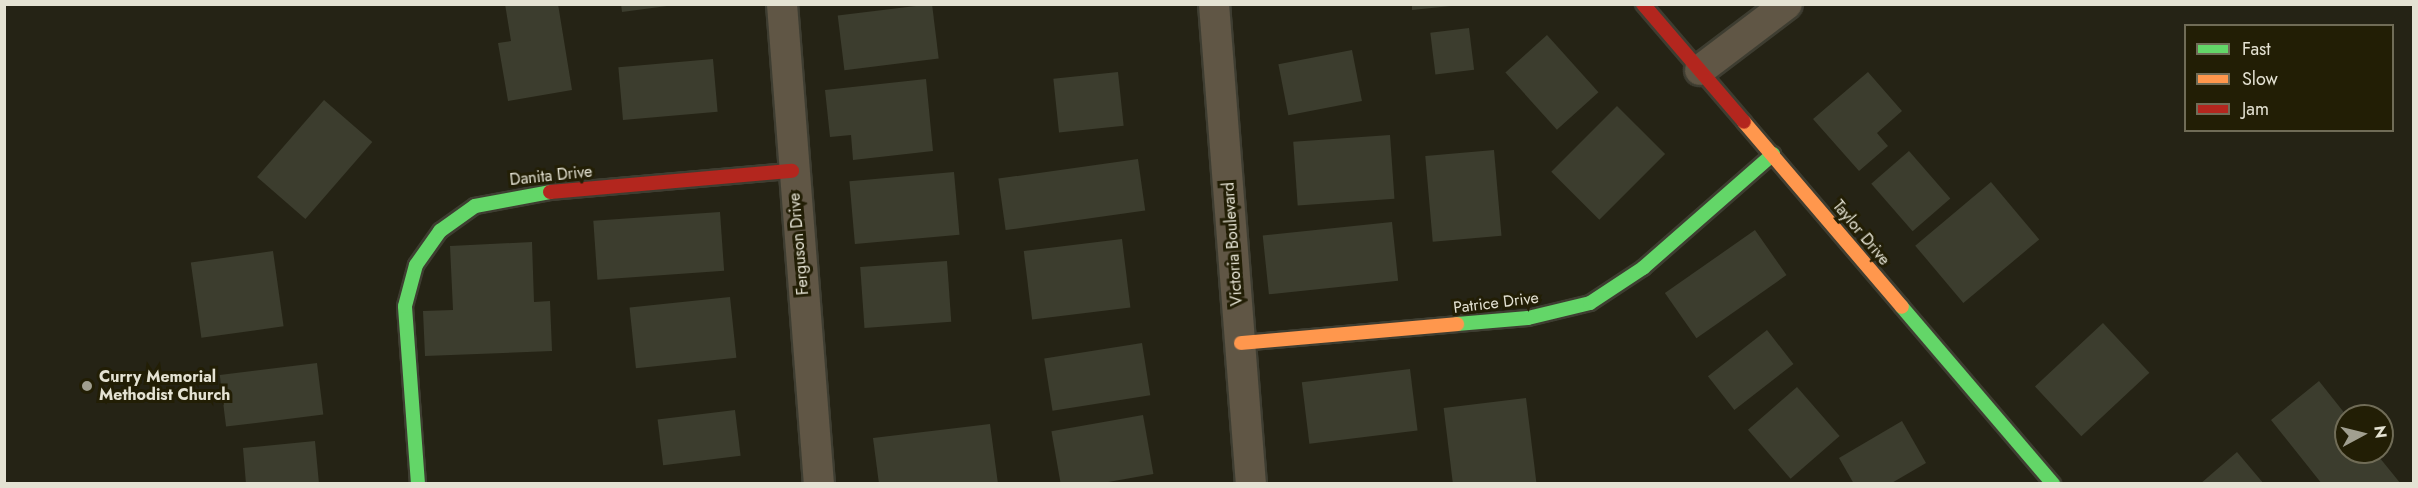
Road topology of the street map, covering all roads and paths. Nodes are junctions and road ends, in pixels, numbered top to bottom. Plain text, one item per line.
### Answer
1 (782, 4) edge
2 (1214, 4) edge
3 (1643, 4) edge
4 (1787, 4) edge
5 (1700, 70) junction
6 (1773, 154) junction
7 (792, 171) junction
8 (1240, 343) junction
9 (418, 483) edge
10 (819, 483) edge
11 (1251, 483) edge
12 (2053, 483) edge

1 - 7 street, Ferguson Drive
2 - 8 street, Victoria Boulevard
3 - 5 street, Taylor Drive
4 - 5 street
5 - 6 street, Taylor Drive
6 - 8 street, Patrice Drive
6 - 12 street, Taylor Drive
7 - 9 street, Danita Drive
7 - 10 street, Ferguson Drive
8 - 11 street, Victoria Boulevard

